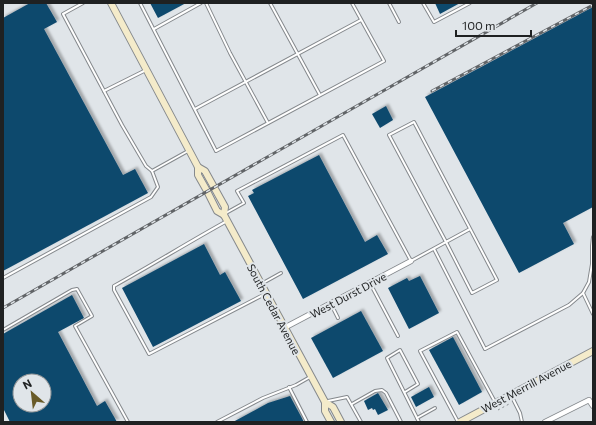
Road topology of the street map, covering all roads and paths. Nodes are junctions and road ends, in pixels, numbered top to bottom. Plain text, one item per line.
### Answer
1 (83, 3) edge
2 (111, 3) edge
3 (140, 3) edge
4 (201, 3) edge
5 (206, 3) edge
6 (270, 3) edge
7 (352, 3) edge
8 (390, 3) edge
9 (423, 3) edge
10 (470, 3) edge
11 (361, 20) junction
12 (399, 22) dead end
13 (154, 29) junction
14 (298, 54) junction
15 (146, 69) junction
16 (246, 82) junction
17 (104, 91) junction
18 (320, 96) junction
19 (195, 109) junction
20 (268, 123) junction
21 (190, 150) junction
22 (152, 171) junction
23 (224, 214) junction
24 (227, 221) junction
25 (470, 229) junction
26 (593, 237) edge
27 (446, 242) junction
28 (434, 249) junction
29 (410, 261) junction
30 (281, 273) dead end
31 (3, 278) edge
32 (370, 283) junction
33 (261, 284) junction
34 (266, 293) junction
35 (583, 293) junction
36 (331, 304) junction
37 (593, 314) edge
38 (338, 318) dead end
39 (284, 328) junction
40 (3, 330) edge
41 (398, 336) dead end
42 (593, 350) edge
43 (311, 377) junction
44 (289, 387) junction
45 (405, 392) junction
46 (511, 394) junction
47 (514, 401) junction
48 (325, 402) junction
49 (495, 403) junction
50 (352, 404) junction
51 (593, 406) edge
52 (435, 408) dead end
53 (498, 410) dead end
54 (417, 418) junction
55 (468, 420) edge
56 (128, 422) edge
57 (217, 422) edge
58 (307, 422) edge
59 (331, 422) edge
60 (341, 422) edge
61 (361, 422) edge
62 (401, 422) edge
63 (419, 422) edge
64 (459, 422) edge
65 (522, 422) edge
66 (545, 422) edge

1 - 17 lane
2 - 15 main road, South Cedar Avenue
3 - 13 lane
4 - 13 lane
5 - 16 lane
6 - 14 lane
7 - 11 lane
8 - 12 lane
9 - 10 lane
11 - 14 lane
11 - 18 lane
13 - 19 lane
14 - 16 lane
14 - 18 lane
15 - 17 lane
15 - 21 main road, South Cedar Avenue
16 - 19 lane
16 - 20 lane
17 - 22 lane
18 - 20 lane
19 - 20 lane
21 - 22 lane
21 - 23 main road, South Cedar Avenue
22 - 31 lane
23 - 24 main road, South Cedar Avenue
23 - 29 lane
24 - 33 main road, South Cedar Avenue
24 - 34 lane
25 - 27 lane
25 - 27 lane
25 - 27 lane
26 - 35 lane
27 - 28 lane
28 - 29 lane
28 - 35 lane
29 - 32 street, West Durst Drive
30 - 33 lane
32 - 36 street, West Durst Drive
32 - 41 lane
33 - 34 main road, South Cedar Avenue
34 - 39 main road, South Cedar Avenue
35 - 37 lane
36 - 38 lane
36 - 39 street, West Durst Drive
39 - 43 main road, South Cedar Avenue
40 - 56 lane
42 - 46 main road, West Merrill Avenue
43 - 44 lane
43 - 48 main road, South Cedar Avenue
44 - 57 lane
44 - 58 lane
45 - 45 lane
45 - 54 lane
46 - 47 lane
46 - 49 main road, West Merrill Avenue
47 - 53 path
47 - 65 lane
48 - 50 lane
48 - 59 main road, South Cedar Avenue
48 - 60 main road, South Cedar Avenue
49 - 55 main road, West Merrill Avenue
49 - 64 lane
50 - 61 lane
50 - 62 lane
51 - 66 street
52 - 54 lane
54 - 63 lane
55 - 64 main road, West Merrill Avenue

